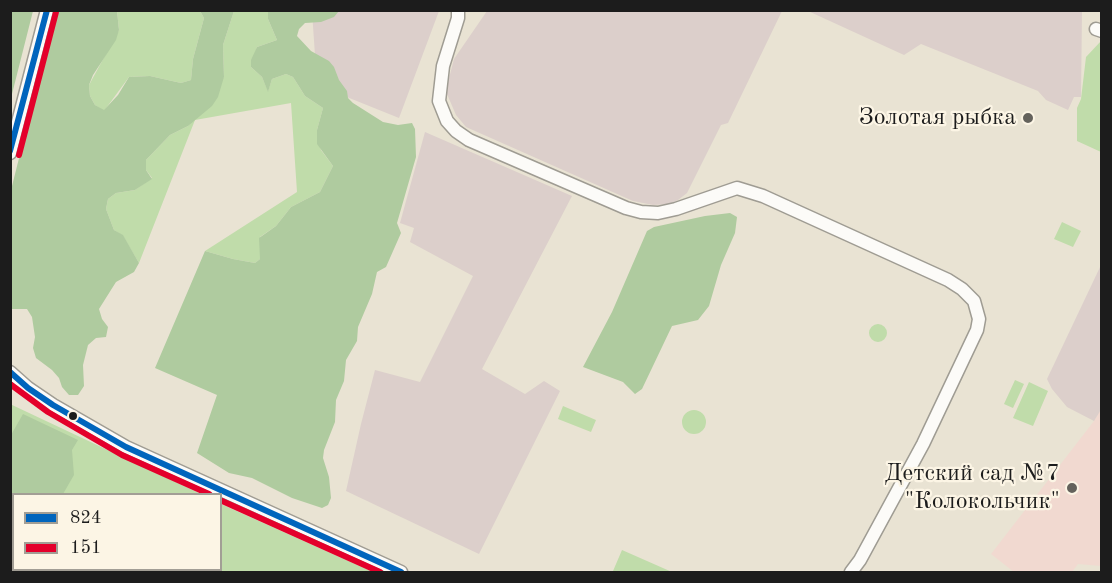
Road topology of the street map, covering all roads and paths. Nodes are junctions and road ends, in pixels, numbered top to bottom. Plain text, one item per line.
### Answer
1 (46, 10) edge
2 (458, 10) edge
3 (10, 153) edge
4 (10, 372) edge
5 (392, 571) edge
6 (851, 573) edge

1 - 3 street
2 - 6 street
4 - 5 street

